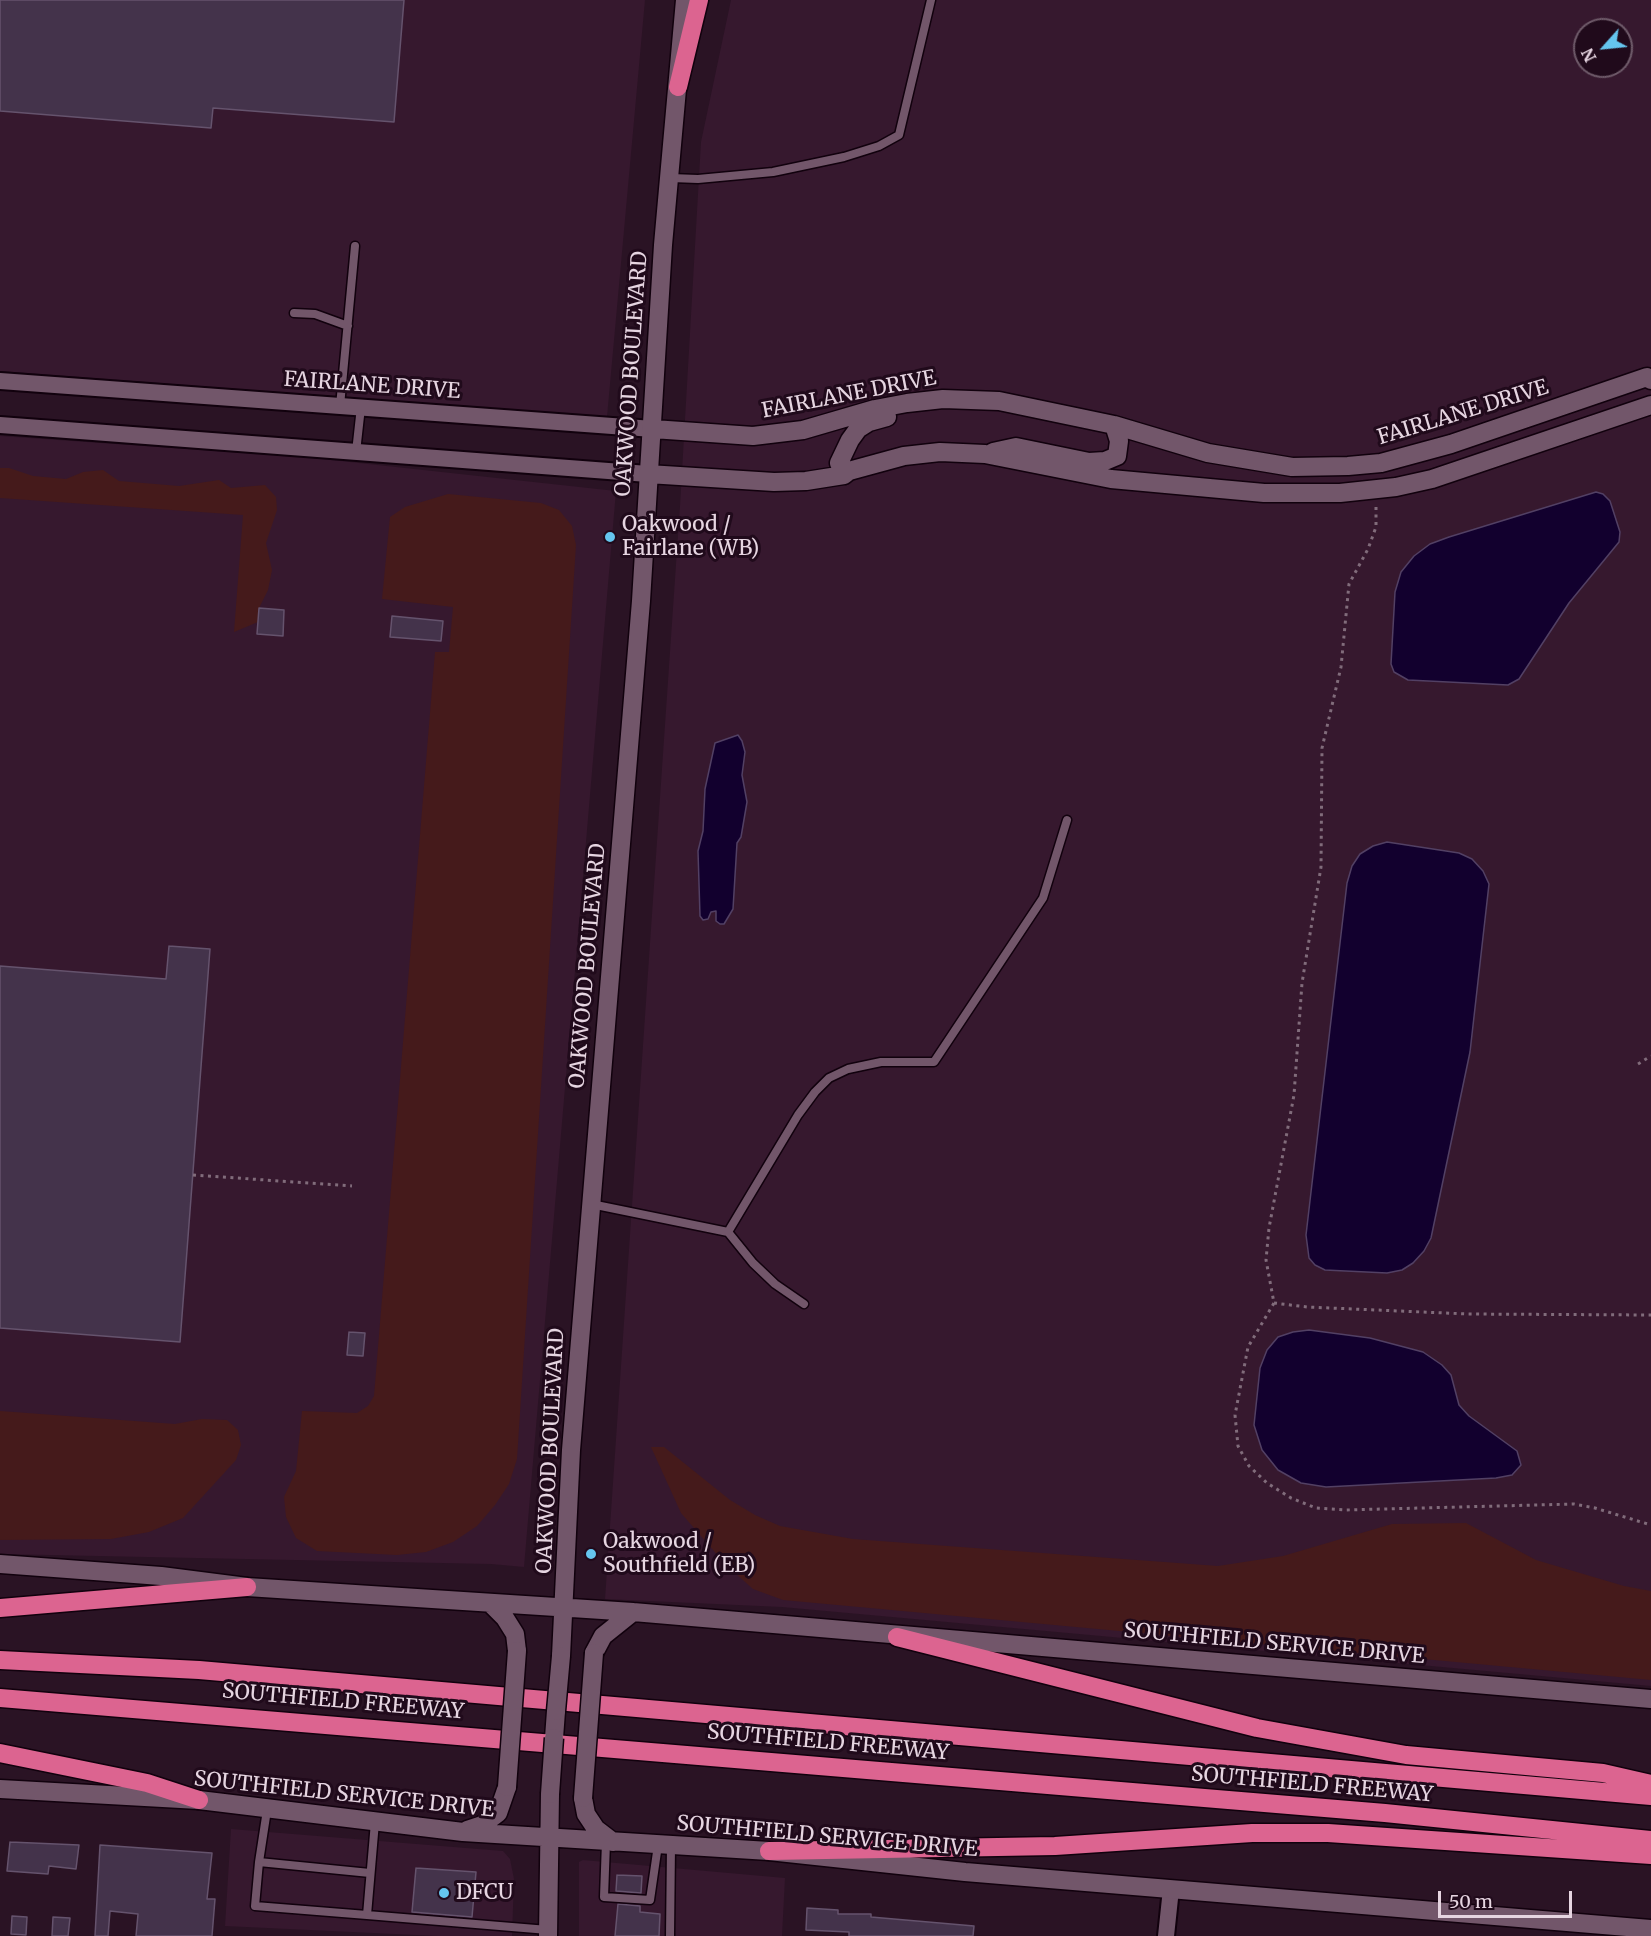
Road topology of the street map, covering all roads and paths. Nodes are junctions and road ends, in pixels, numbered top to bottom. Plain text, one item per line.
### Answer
1 (685, 0) edge
2 (699, 0) edge
3 (931, 0) edge
4 (678, 87) junction
5 (671, 178) junction
6 (355, 246) dead end
7 (294, 313) dead end
8 (348, 326) junction
9 (1651, 380) edge
10 (0, 381) edge
11 (999, 402) junction
12 (1651, 405) edge
13 (340, 406) junction
14 (361, 407) junction
15 (0, 425) edge
16 (1114, 425) junction
17 (653, 429) junction
18 (356, 452) junction
19 (985, 454) junction
20 (648, 474) junction
21 (844, 475) junction
22 (1376, 506) dead end
23 (1067, 820) dead end
24 (1651, 1056) edge
25 (1638, 1064) dead end
26 (193, 1175) dead end
27 (352, 1186) dead end
28 (591, 1204) junction
29 (728, 1232) junction
30 (1274, 1302) junction
31 (804, 1304) dead end
32 (1651, 1315) edge
33 (1651, 1525) edge
34 (0, 1564) edge
35 (247, 1587) junction
36 (490, 1603) junction
37 (0, 1608) edge
38 (565, 1608) junction
39 (633, 1612) junction
40 (897, 1637) junction
41 (0, 1660) edge
42 (0, 1698) edge
43 (1651, 1699) edge
44 (0, 1753) edge
45 (1651, 1784) edge
46 (0, 1789) edge
47 (1651, 1796) edge
48 (199, 1800) junction
49 (267, 1810) junction
50 (375, 1822) junction
51 (463, 1832) junction
52 (550, 1839) junction
53 (1651, 1840) edge
54 (609, 1842) junction
55 (665, 1845) junction
56 (769, 1851) junction
57 (1651, 1855) edge
58 (259, 1862) junction
59 (370, 1873) junction
60 (1171, 1889) junction
61 (366, 1915) junction
62 (1651, 1929) edge
63 (548, 1933) edge
64 (670, 1936) edge
65 (1166, 1936) edge

1 - 4 main road, OAKWOOD BOULEVARD
2 - 4 highway
3 - 5 lane
4 - 5 main road, OAKWOOD BOULEVARD
5 - 17 main road, OAKWOOD BOULEVARD
6 - 8 lane
7 - 8 lane
8 - 13 lane
9 - 16 main road, FAIRLANE DRIVE
10 - 13 street, FAIRLANE DRIVE
11 - 16 main road, FAIRLANE DRIVE
11 - 17 main road, FAIRLANE DRIVE
11 - 21 main road
12 - 19 main road
13 - 14 street, FAIRLANE DRIVE
14 - 17 street, FAIRLANE DRIVE
14 - 18 lane
15 - 18 street
16 - 19 main road
17 - 20 main road, OAKWOOD BOULEVARD
18 - 20 street
19 - 21 main road
20 - 21 main road
20 - 28 main road, OAKWOOD BOULEVARD
22 - 30 path
23 - 29 lane
24 - 25 path
26 - 27 path
28 - 29 lane
28 - 38 main road, OAKWOOD BOULEVARD
29 - 31 lane
30 - 32 path
30 - 33 path
34 - 35 main road, SOUTHFIELD SERVICE DRIVE
35 - 36 main road, SOUTHFIELD SERVICE DRIVE
35 - 37 highway
36 - 38 main road, SOUTHFIELD SERVICE DRIVE
36 - 51 main road, bridge
38 - 39 main road, SOUTHFIELD SERVICE DRIVE
38 - 52 main road, OAKWOOD BOULEVARD, bridge
39 - 40 main road, SOUTHFIELD SERVICE DRIVE
39 - 54 main road, bridge
40 - 43 main road, SOUTHFIELD SERVICE DRIVE
40 - 45 highway
41 - 47 highway, SOUTHFIELD FREEWAY
42 - 53 highway, SOUTHFIELD FREEWAY
44 - 48 highway
46 - 48 main road, SOUTHFIELD SERVICE DRIVE
48 - 49 main road, SOUTHFIELD SERVICE DRIVE
49 - 50 main road, SOUTHFIELD SERVICE DRIVE
49 - 58 lane
50 - 51 main road, SOUTHFIELD SERVICE DRIVE
50 - 59 lane
51 - 52 main road, SOUTHFIELD SERVICE DRIVE
52 - 54 main road, SOUTHFIELD SERVICE DRIVE
52 - 63 main road, OAKWOOD BOULEVARD
54 - 55 main road, SOUTHFIELD SERVICE DRIVE
54 - 55 lane
55 - 56 main road, SOUTHFIELD SERVICE DRIVE
55 - 64 lane
56 - 57 highway
56 - 60 main road, SOUTHFIELD SERVICE DRIVE
58 - 59 lane
58 - 61 lane
59 - 61 lane
60 - 62 main road, SOUTHFIELD SERVICE DRIVE
60 - 65 street
61 - 63 lane

